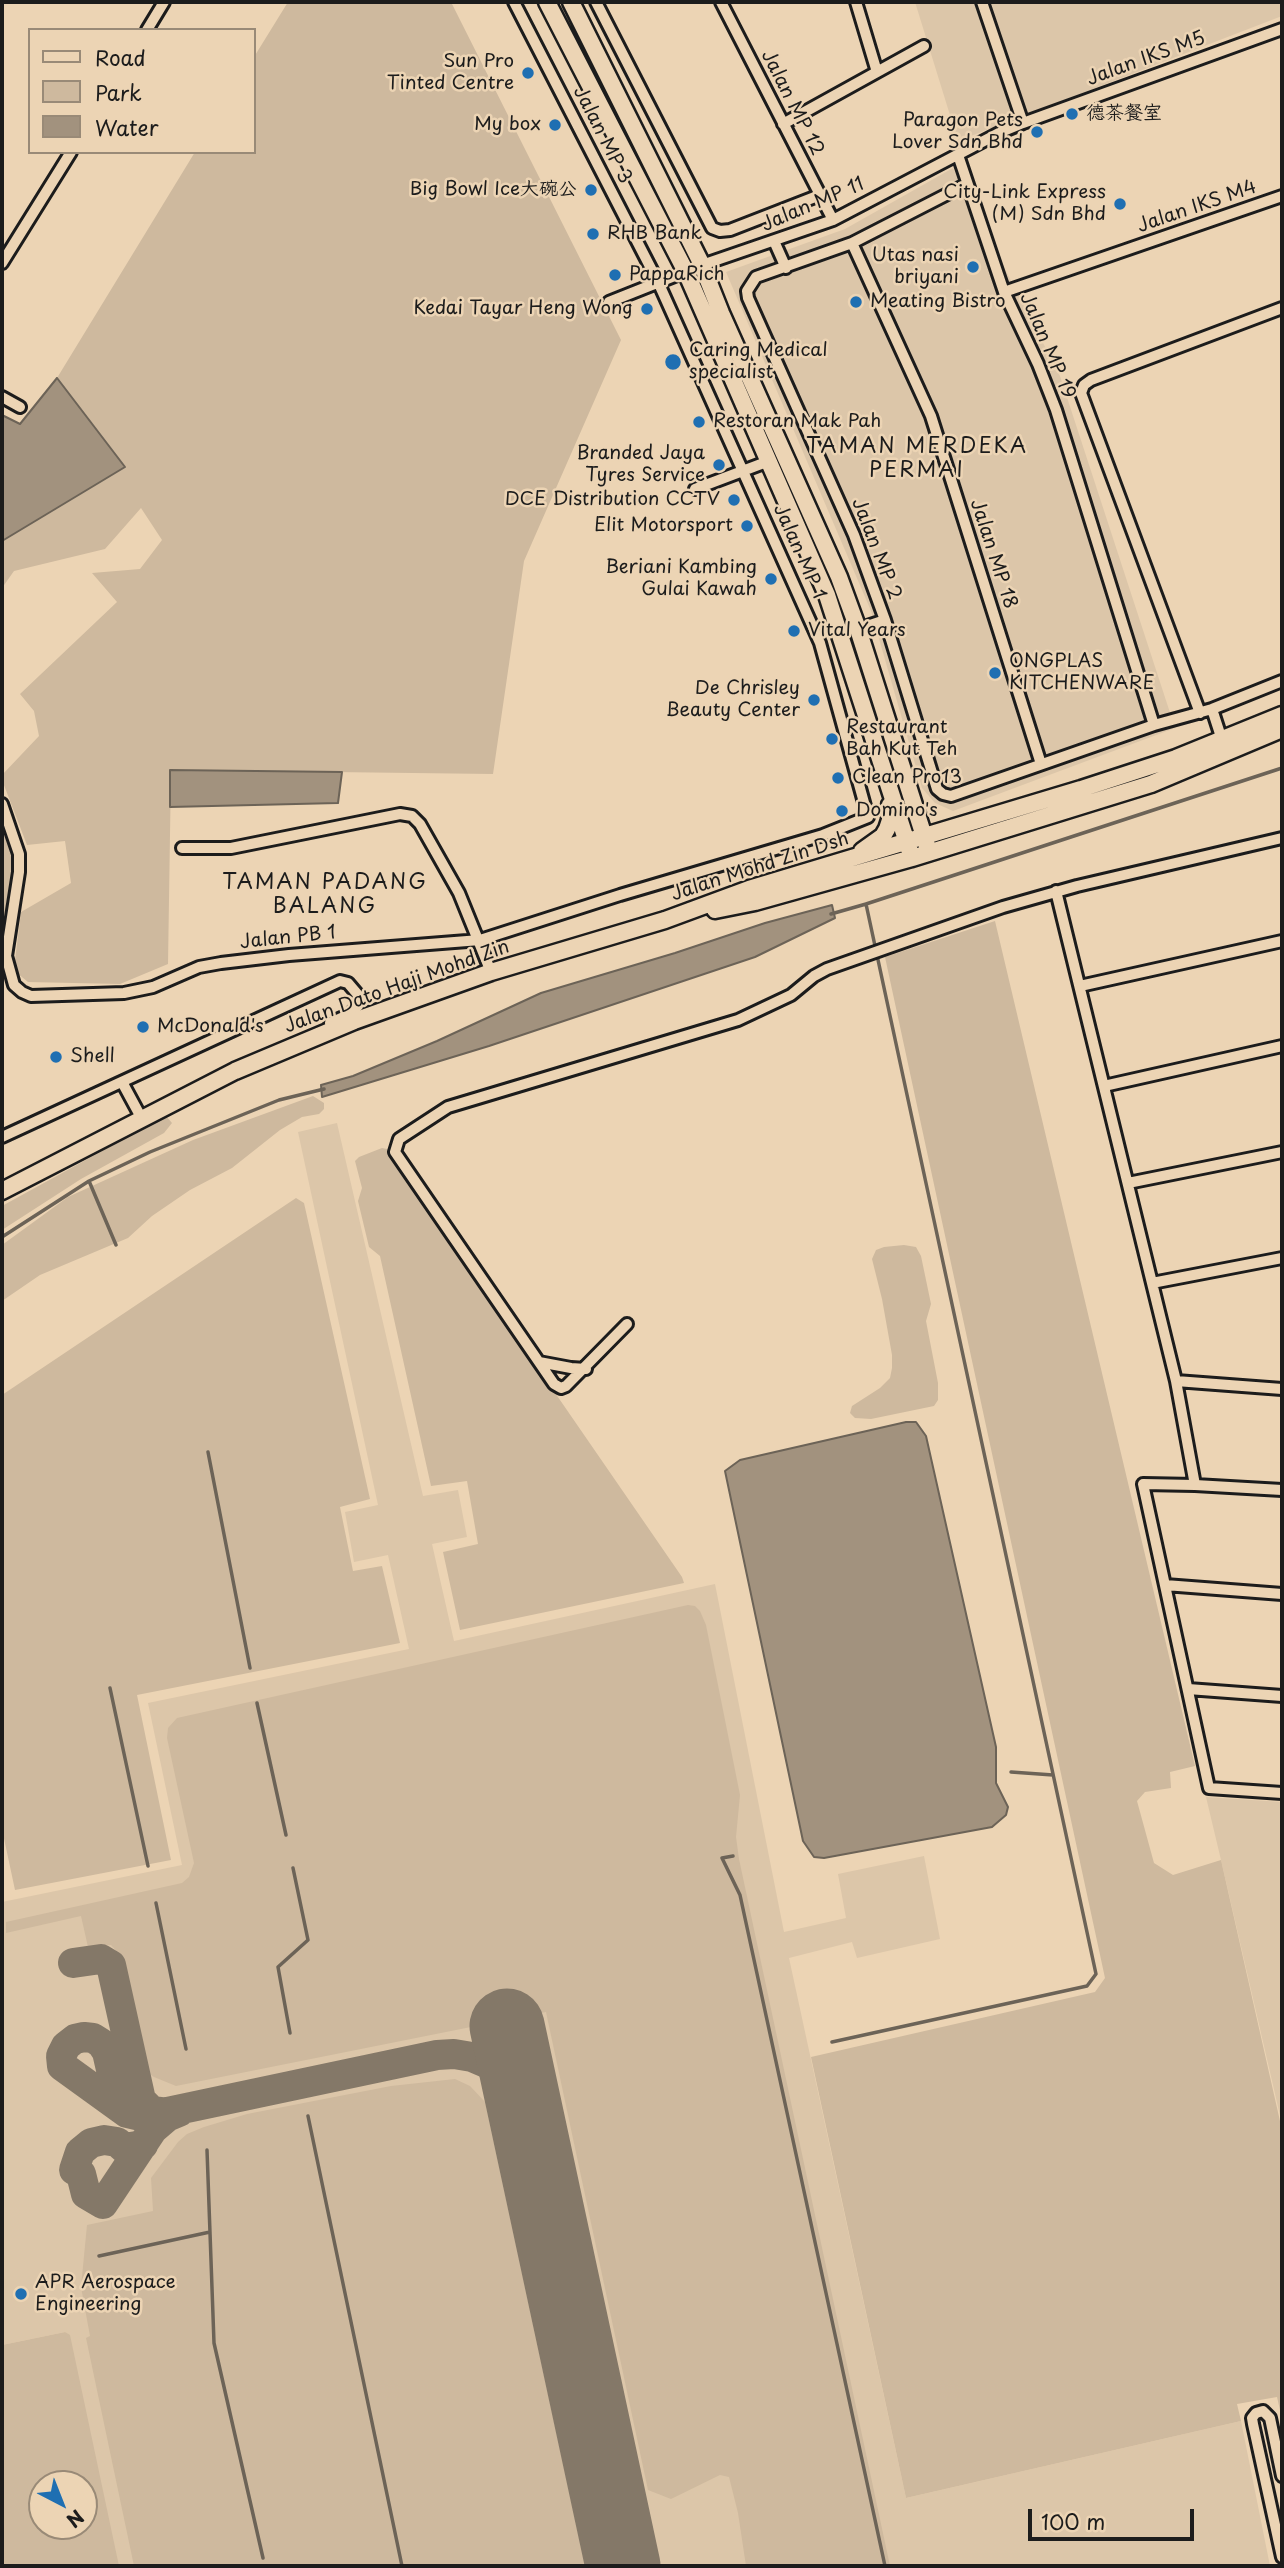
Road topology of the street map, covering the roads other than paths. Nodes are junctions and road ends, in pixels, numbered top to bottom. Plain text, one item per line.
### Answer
1 (164, 2) edge
2 (514, 2) edge
3 (547, 2) edge
4 (571, 2) edge
5 (596, 2) edge
6 (721, 2) edge
7 (856, 2) edge
8 (982, 2) edge
9 (148, 28) edge
10 (1282, 29) edge
11 (924, 46) dead end
12 (877, 72) junction
13 (1023, 123) junction
14 (783, 124) junction
15 (70, 154) edge
16 (958, 155) junction
17 (967, 184) junction
18 (820, 195) junction
19 (1282, 196) edge
20 (833, 219) junction
21 (774, 241) junction
22 (852, 243) junction
23 (3, 256) edge
24 (702, 265) junction
25 (786, 268) junction
26 (686, 272) junction
27 (659, 284) junction
28 (1004, 292) junction
29 (609, 302) dead end
30 (1282, 308) edge
31 (2, 397) edge
32 (20, 407) dead end
33 (769, 461) junction
34 (744, 471) junction
35 (695, 489) dead end
36 (885, 620) junction
37 (858, 629) junction
38 (1282, 681) edge
39 (1206, 711) junction
40 (1282, 715) edge
41 (1154, 725) junction
42 (1282, 729) edge
43 (1222, 740) junction
44 (1041, 764) junction
45 (905, 782) junction
46 (890, 795) junction
47 (2, 804) edge
48 (964, 825) junction
49 (1282, 838) edge
50 (907, 842) junction
51 (927, 844) junction
52 (182, 848) dead end
53 (912, 858) junction
54 (852, 859) junction
55 (1056, 891) junction
56 (665, 920) junction
57 (480, 940) junction
58 (1282, 940) edge
59 (491, 972) junction
60 (1080, 986) junction
61 (1282, 1046) edge
62 (285, 1050) junction
63 (122, 1082) junction
64 (1104, 1086) junction
65 (142, 1119) junction
66 (2, 1137) edge
67 (1282, 1152) edge
68 (1128, 1184) junction
69 (2, 1191) edge
70 (1282, 1258) edge
71 (1152, 1283) junction
72 (627, 1324) dead end
73 (540, 1362) junction
74 (586, 1369) junction
75 (1176, 1381) junction
76 (1282, 1389) edge
77 (1195, 1485) junction
78 (1282, 1490) edge
79 (1165, 1585) junction
80 (1282, 1594) edge
81 (1188, 1689) junction
82 (1282, 1696) edge
83 (1282, 1793) edge
84 (1282, 2476) edge
85 (1282, 2557) edge

1 - 9 street
2 - 27 street, Jalan MP 3
3 - 26 main road
4 - 24 main road
5 - 18 street
6 - 14 street, Jalan MP 12
7 - 12 street
8 - 13 street
10 - 13 street, Jalan IKS M5
11 - 12 street
12 - 14 street
13 - 16 street, Jalan MP 11
14 - 18 street, Jalan MP 12
15 - 23 street
16 - 17 street, Jalan MP 19
16 - 20 street, Jalan MP 11
17 - 22 street
17 - 28 street, Jalan MP 19
18 - 20 street, Jalan MP 12
19 - 28 street, Jalan IKS M4
20 - 21 street, Jalan MP 11
21 - 24 street, Jalan MP 11
21 - 25 street
22 - 25 street
22 - 44 street, Jalan MP 18
24 - 26 street, Jalan MP 11
24 - 37 main road
25 - 36 street, Jalan MP 2
26 - 27 street, Jalan MP 11
26 - 33 main road
27 - 29 street, Jalan MP 11
27 - 34 street, Jalan MP 1
28 - 41 street, Jalan MP 19
30 - 39 street
31 - 32 street
33 - 34 street
33 - 46 main road
34 - 35 street
34 - 57 street, Jalan MP 1
36 - 37 street
36 - 44 street, Jalan MP 2
37 - 45 main road
38 - 39 street
39 - 41 street
39 - 43 street
40 - 43 main road, Jalan Mohd Zin Dsh
41 - 44 street
42 - 51 main road, Jalan Mohd Zin Dsh
43 - 48 main road, Jalan Mohd Zin Dsh
45 - 48 main road
45 - 51 main road
46 - 50 main road
46 - 54 main road
47 - 57 street, Jalan PB 1
48 - 51 main road, Jalan Mohd Zin Dsh
49 - 55 street
50 - 51 main road, Jalan Mohd Zin Dsh
50 - 53 main road
50 - 54 main road, Jalan Mohd Zin Dsh
51 - 53 main road, Jalan Mohd Zin Dsh
52 - 57 street
53 - 56 main road, Jalan Mohd Zin Dsh
54 - 56 main road, Jalan Mohd Zin Dsh
55 - 60 street
55 - 73 street
56 - 59 main road, Jalan Dato Haji Mohd Zin
57 - 59 street
58 - 60 street
59 - 62 main road, Jalan Dato Haji Mohd Zin
60 - 64 street
61 - 64 street
62 - 63 street
62 - 65 main road, Jalan Dato Haji Mohd Zin
63 - 65 street
63 - 66 street
64 - 68 street
65 - 69 main road, Jalan Dato Haji Mohd Zin
67 - 68 street
68 - 71 street
70 - 71 street
71 - 75 street
72 - 74 street
73 - 74 street
73 - 74 street
75 - 76 street
75 - 77 street
77 - 78 street
77 - 79 street
79 - 80 street
79 - 81 street
81 - 82 street
81 - 83 street
84 - 85 street

